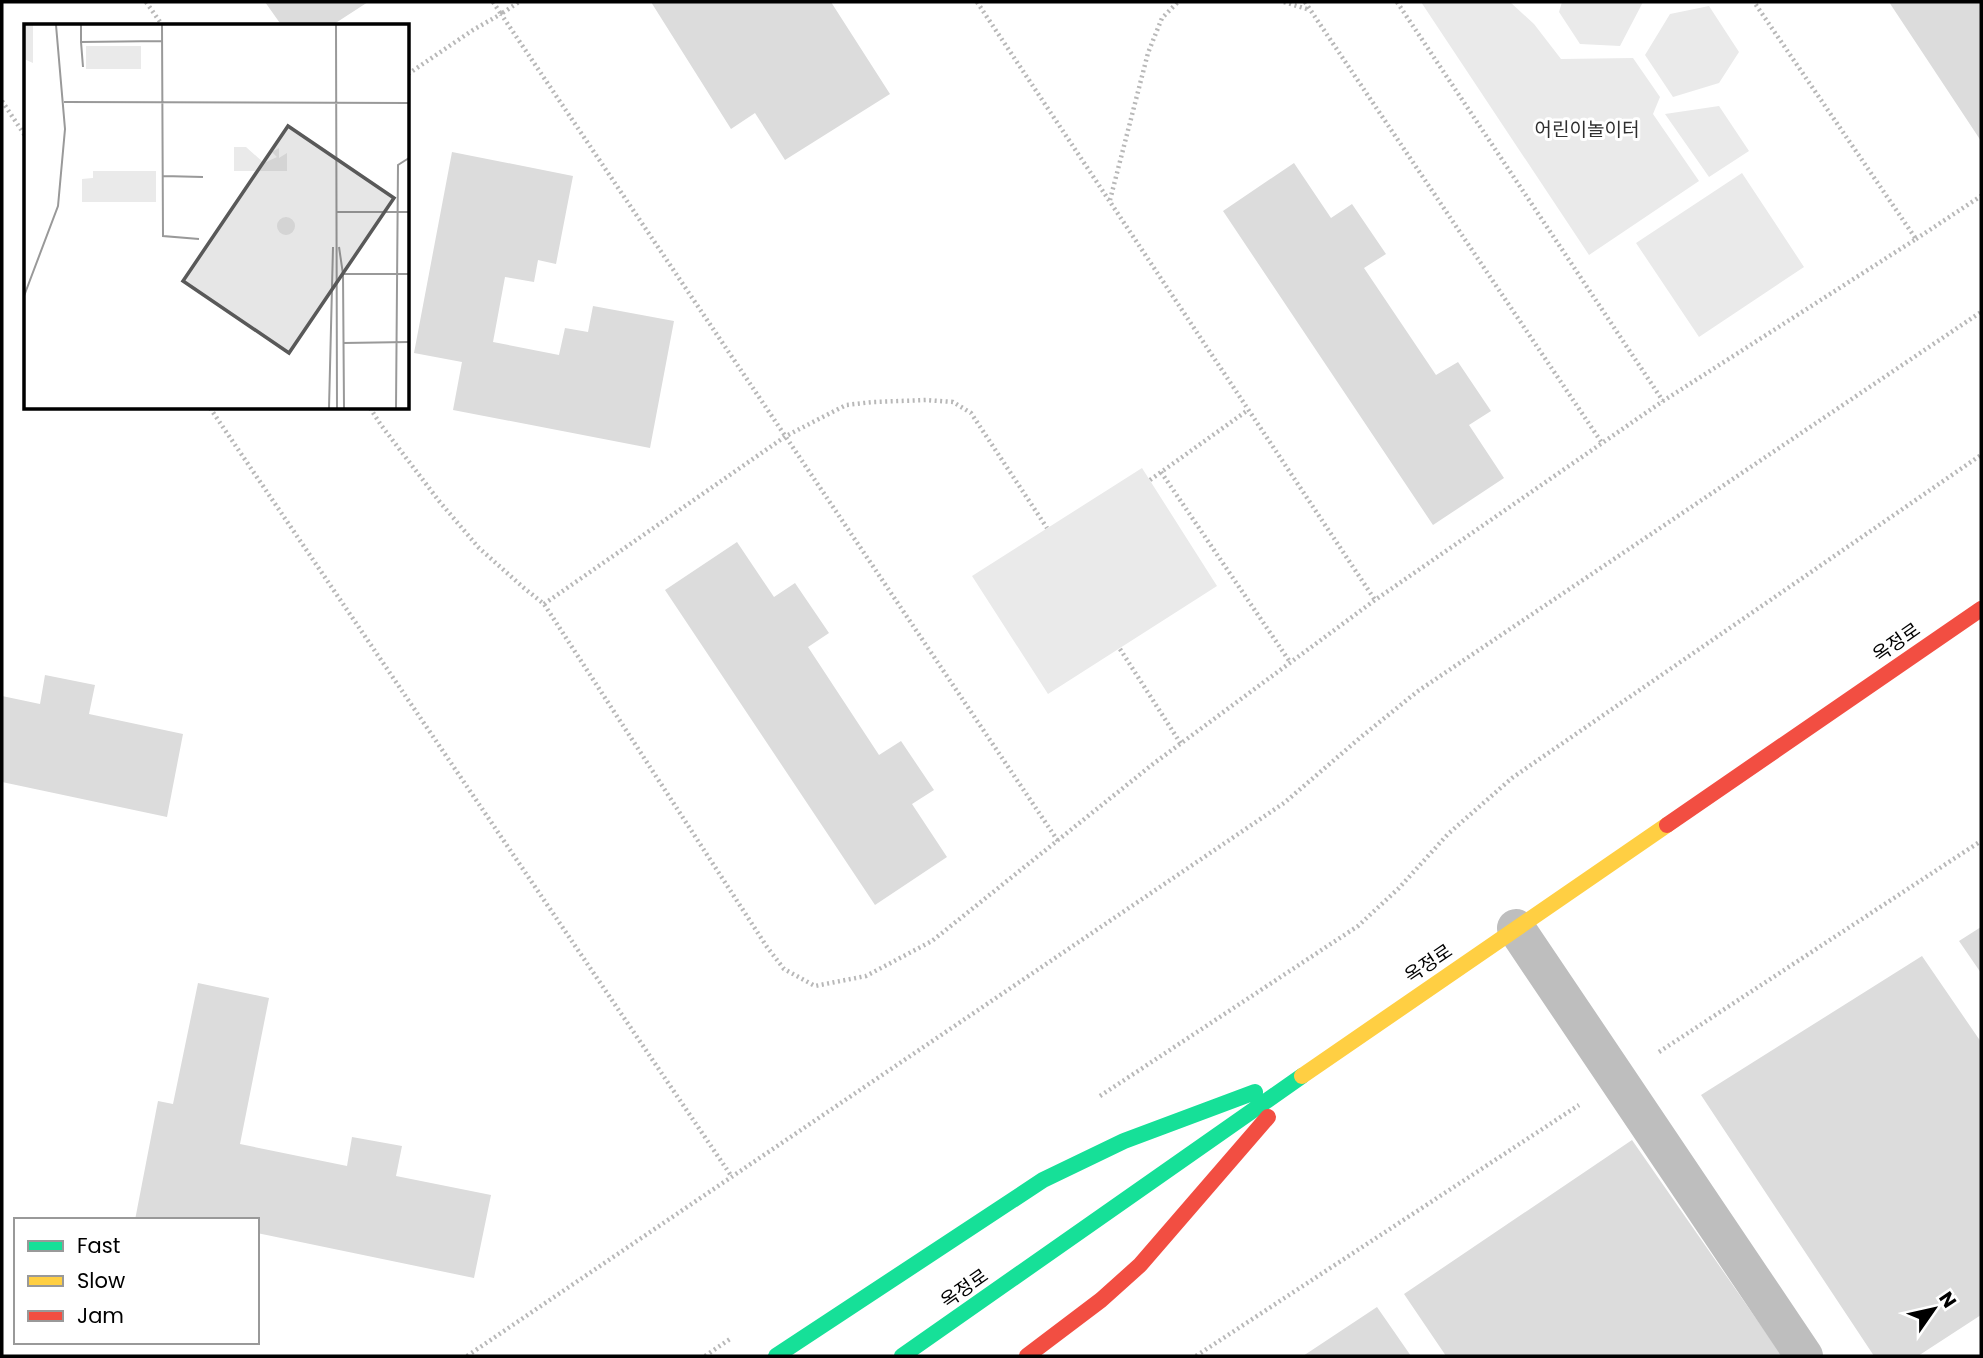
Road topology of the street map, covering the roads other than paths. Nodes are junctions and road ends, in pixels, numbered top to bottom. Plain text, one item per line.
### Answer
1 (1981, 608) edge
2 (1516, 928) junction
3 (1306, 1073) junction
4 (776, 1356) edge
5 (902, 1356) edge
6 (1027, 1356) edge
7 (1804, 1356) edge

1 - 2 main road, 옥정로
2 - 3 main road, 옥정로
2 - 7 street
3 - 4 main road
3 - 5 main road, 옥정로
3 - 6 main road

